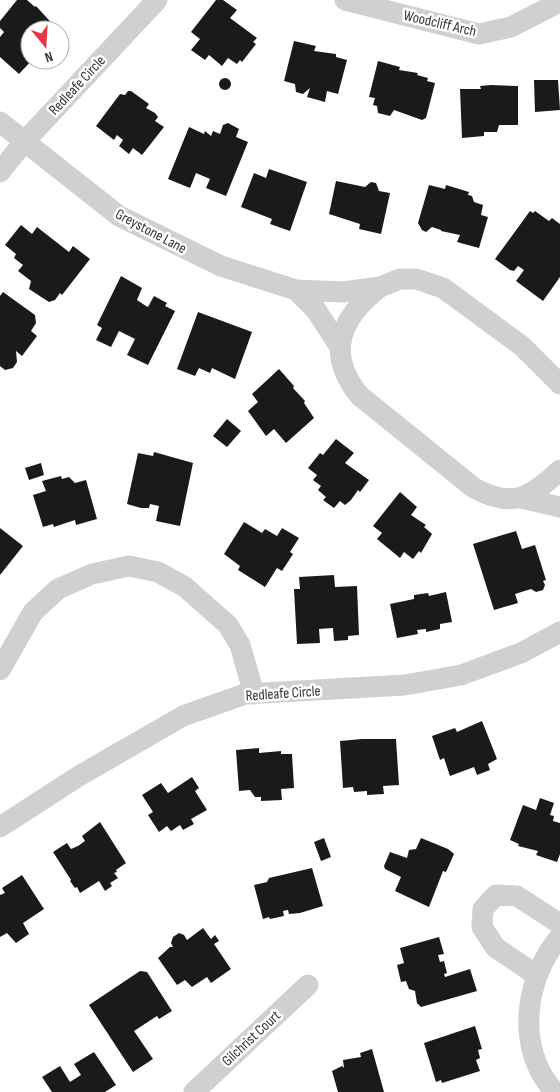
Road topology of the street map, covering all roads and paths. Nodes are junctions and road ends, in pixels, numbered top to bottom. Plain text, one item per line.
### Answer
1 (157, 0) edge
2 (345, 0) edge
3 (558, 0) edge
4 (0, 122) edge
5 (24, 142) junction
6 (0, 172) edge
7 (380, 287) junction
8 (296, 290) junction
9 (340, 347) junction
10 (560, 384) edge
11 (560, 470) edge
12 (521, 498) junction
13 (560, 507) edge
14 (560, 632) edge
15 (0, 670) edge
16 (254, 694) junction
17 (2, 821) edge
18 (560, 924) edge
19 (560, 937) edge
20 (536, 975) junction
21 (308, 985) dead end
22 (194, 1092) edge
23 (555, 1092) edge

1 - 5 street, Redleafe Circle
2 - 3 street, Woodcliff Arch
4 - 5 street, Greystone Lane
5 - 6 street, Redleafe Circle
5 - 8 street, Greystone Lane
7 - 8 street, Greystone Lane
7 - 9 street, Greystone Lane
7 - 10 street, Greystone Lane
8 - 9 street, Greystone Lane
9 - 12 street, Greystone Lane
11 - 12 street, Greystone Lane
12 - 13 street, Greystone Lane
14 - 16 street, Redleafe Circle
15 - 16 street
16 - 17 street, Redleafe Circle
18 - 20 street
19 - 20 street
20 - 23 street
21 - 22 street, Gilchrist Court

